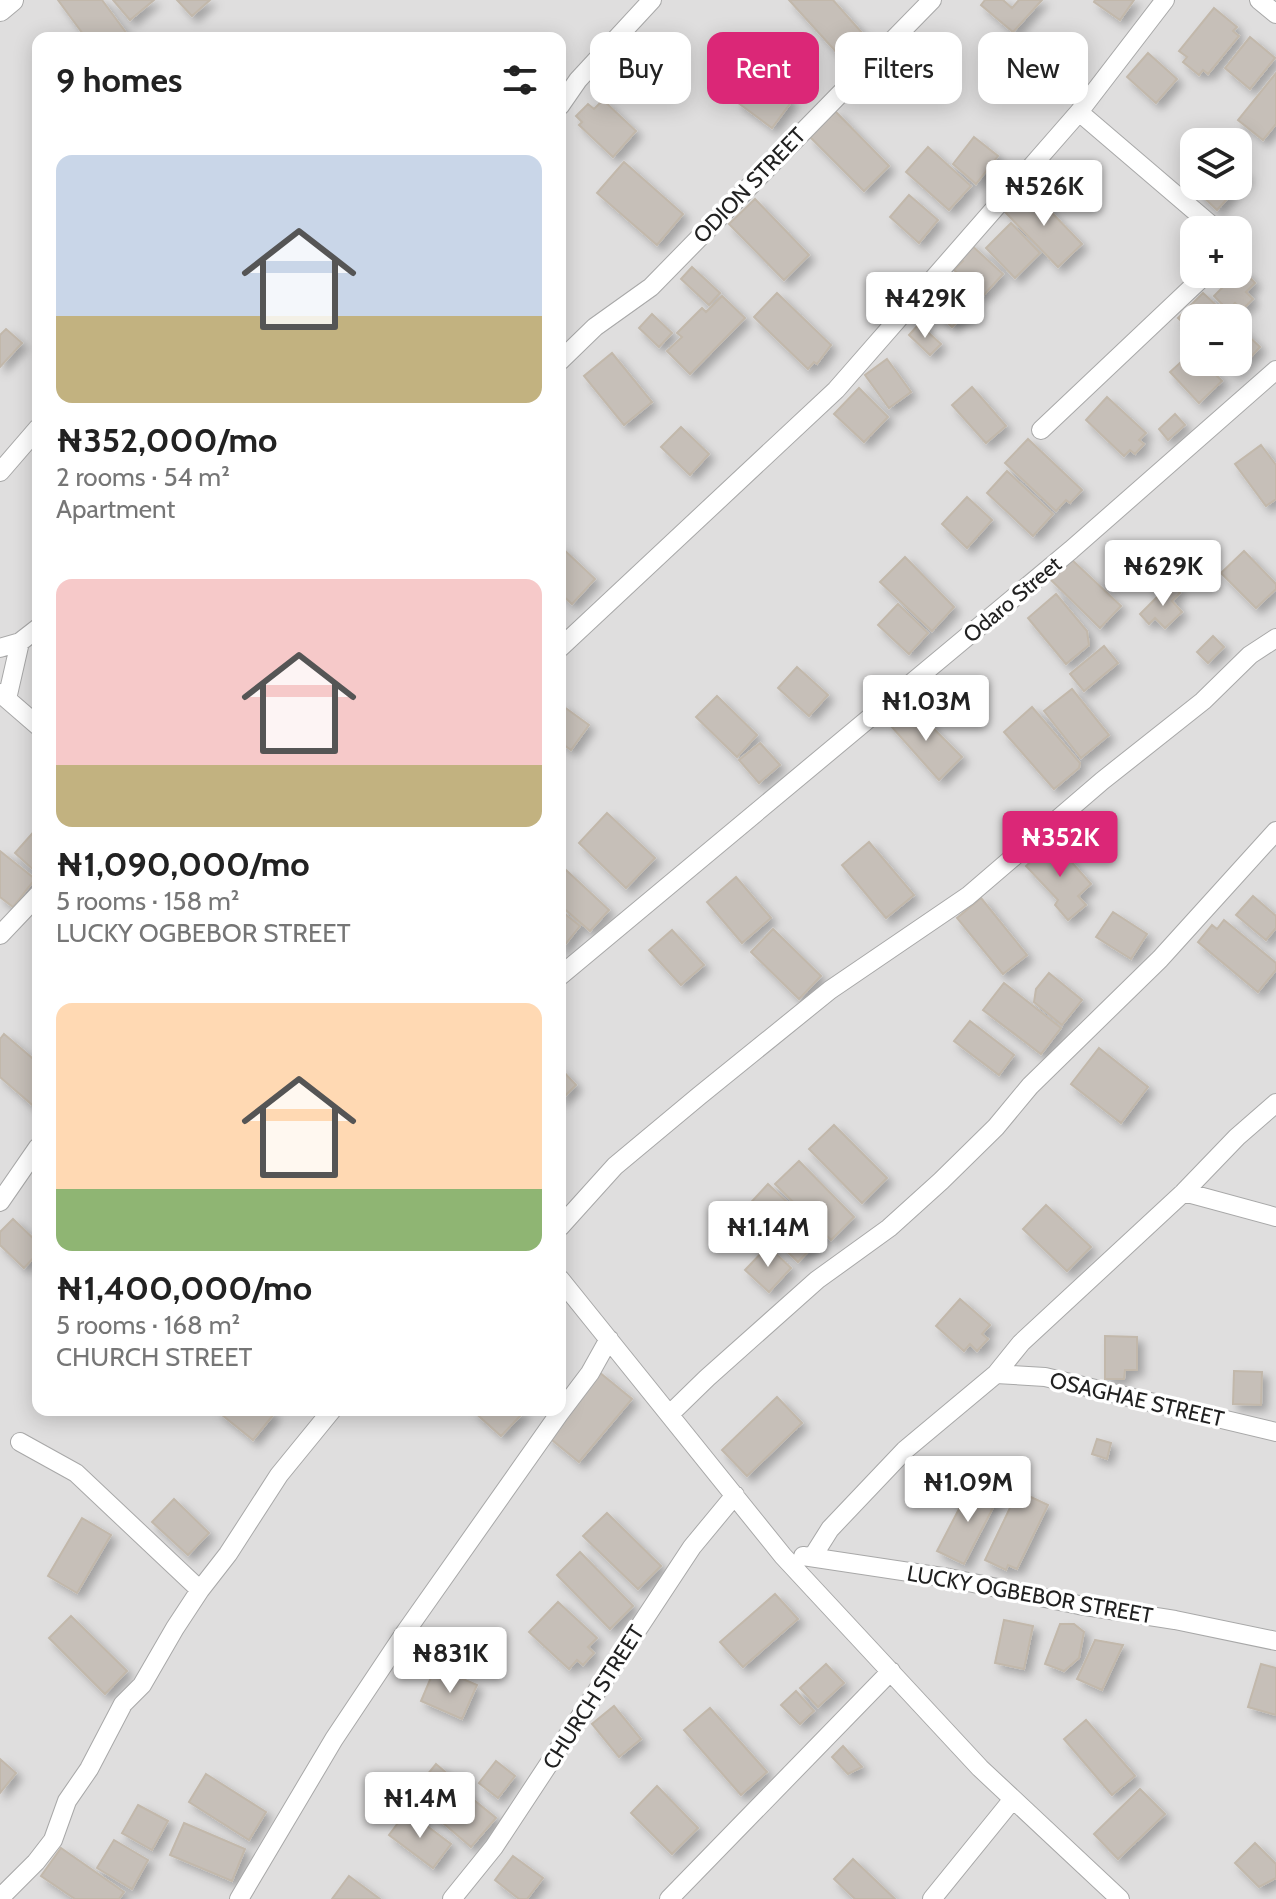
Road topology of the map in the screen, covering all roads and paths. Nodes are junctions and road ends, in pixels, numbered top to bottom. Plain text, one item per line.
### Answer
1 (12, 0) edge
2 (652, 0) edge
3 (932, 0) edge
4 (1165, 0) edge
5 (1259, 0) edge
6 (0, 10) edge
7 (1276, 14) edge
8 (566, 97) edge
9 (1079, 112) junction
10 (1201, 216) edge
11 (1191, 288) edge
12 (566, 355) edge
13 (1276, 370) edge
14 (1041, 430) dead end
15 (32, 435) edge
16 (0, 472) edge
17 (32, 633) edge
18 (1276, 638) edge
19 (20, 642) junction
20 (566, 642) edge
21 (0, 648) edge
22 (4, 696) edge
23 (32, 721) edge
24 (1276, 831) edge
25 (32, 901) edge
26 (0, 935) edge
27 (566, 971) edge
28 (1276, 1103) edge
29 (32, 1156) edge
30 (1184, 1192) junction
31 (0, 1202) edge
32 (1276, 1217) edge
33 (566, 1220) edge
34 (566, 1286) edge
35 (609, 1339) junction
36 (996, 1374) junction
37 (566, 1405) edge
38 (670, 1414) junction
39 (327, 1416) edge
40 (557, 1416) edge
41 (1276, 1432) edge
42 (20, 1442) dead end
43 (735, 1495) junction
44 (783, 1556) junction
45 (813, 1556) junction
46 (200, 1590) junction
47 (1276, 1641) edge
48 (891, 1671) junction
49 (1013, 1799) junction
50 (1, 1896) edge
51 (239, 1899) edge
52 (452, 1899) edge
53 (669, 1899) edge
54 (932, 1899) edge
55 (1120, 1899) edge

1 - 6 street
2 - 8 street
3 - 12 street, ODION STREET
4 - 9 street
5 - 7 street
9 - 10 street
9 - 20 street
11 - 14 street
13 - 27 street, Odaro Street
15 - 16 street
17 - 19 street
18 - 33 street
19 - 21 street
19 - 22 street
22 - 23 street
24 - 38 street
25 - 26 street
28 - 30 street
29 - 31 street
30 - 32 street
30 - 36 street
34 - 35 street
35 - 37 street
35 - 38 street
36 - 41 street, OSAGHAE STREET
36 - 45 street
38 - 43 street
39 - 46 street
40 - 51 street
42 - 46 street
43 - 44 street
43 - 52 street, CHURCH STREET
44 - 45 street, LUCKY OGBEBOR STREET
44 - 48 street
45 - 47 street, LUCKY OGBEBOR STREET
46 - 50 street
48 - 49 street
48 - 53 street
49 - 54 street
49 - 55 street

